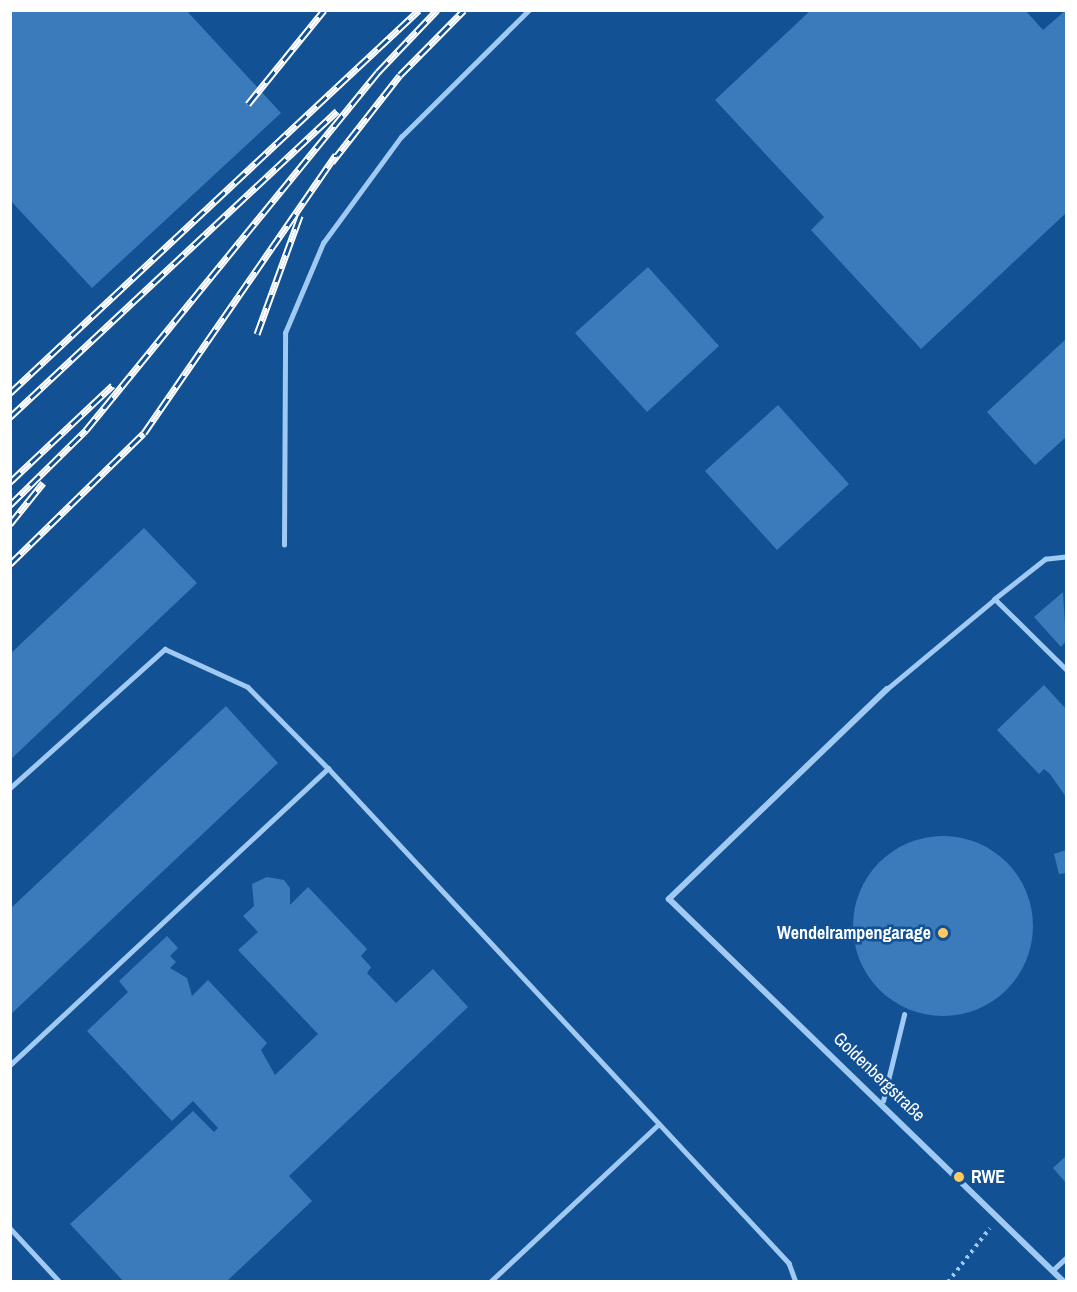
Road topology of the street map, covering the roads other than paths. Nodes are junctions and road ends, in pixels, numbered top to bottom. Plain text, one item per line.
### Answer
1 (529, 10) edge
2 (284, 545) dead end
3 (1066, 557) edge
4 (994, 599) junction
5 (1066, 669) edge
6 (887, 689) joint
7 (328, 768) junction
8 (10, 788) edge
9 (904, 1016) dead end
10 (10, 1065) edge
11 (883, 1101) junction
12 (659, 1124) junction
13 (10, 1228) edge
14 (1066, 1258) edge
15 (1053, 1270) junction
16 (60, 1281) edge
17 (490, 1281) edge
18 (796, 1281) edge
19 (1064, 1281) edge

1 - 2 lane
3 - 4 lane
4 - 5 lane
4 - 6 lane
6 - 11 street, Goldenbergstraße
7 - 8 lane
7 - 10 lane
7 - 12 lane
9 - 11 lane
11 - 15 street, Goldenbergstraße
12 - 17 lane
12 - 18 lane
13 - 16 lane
14 - 15 lane
15 - 19 street, Goldenbergstraße

